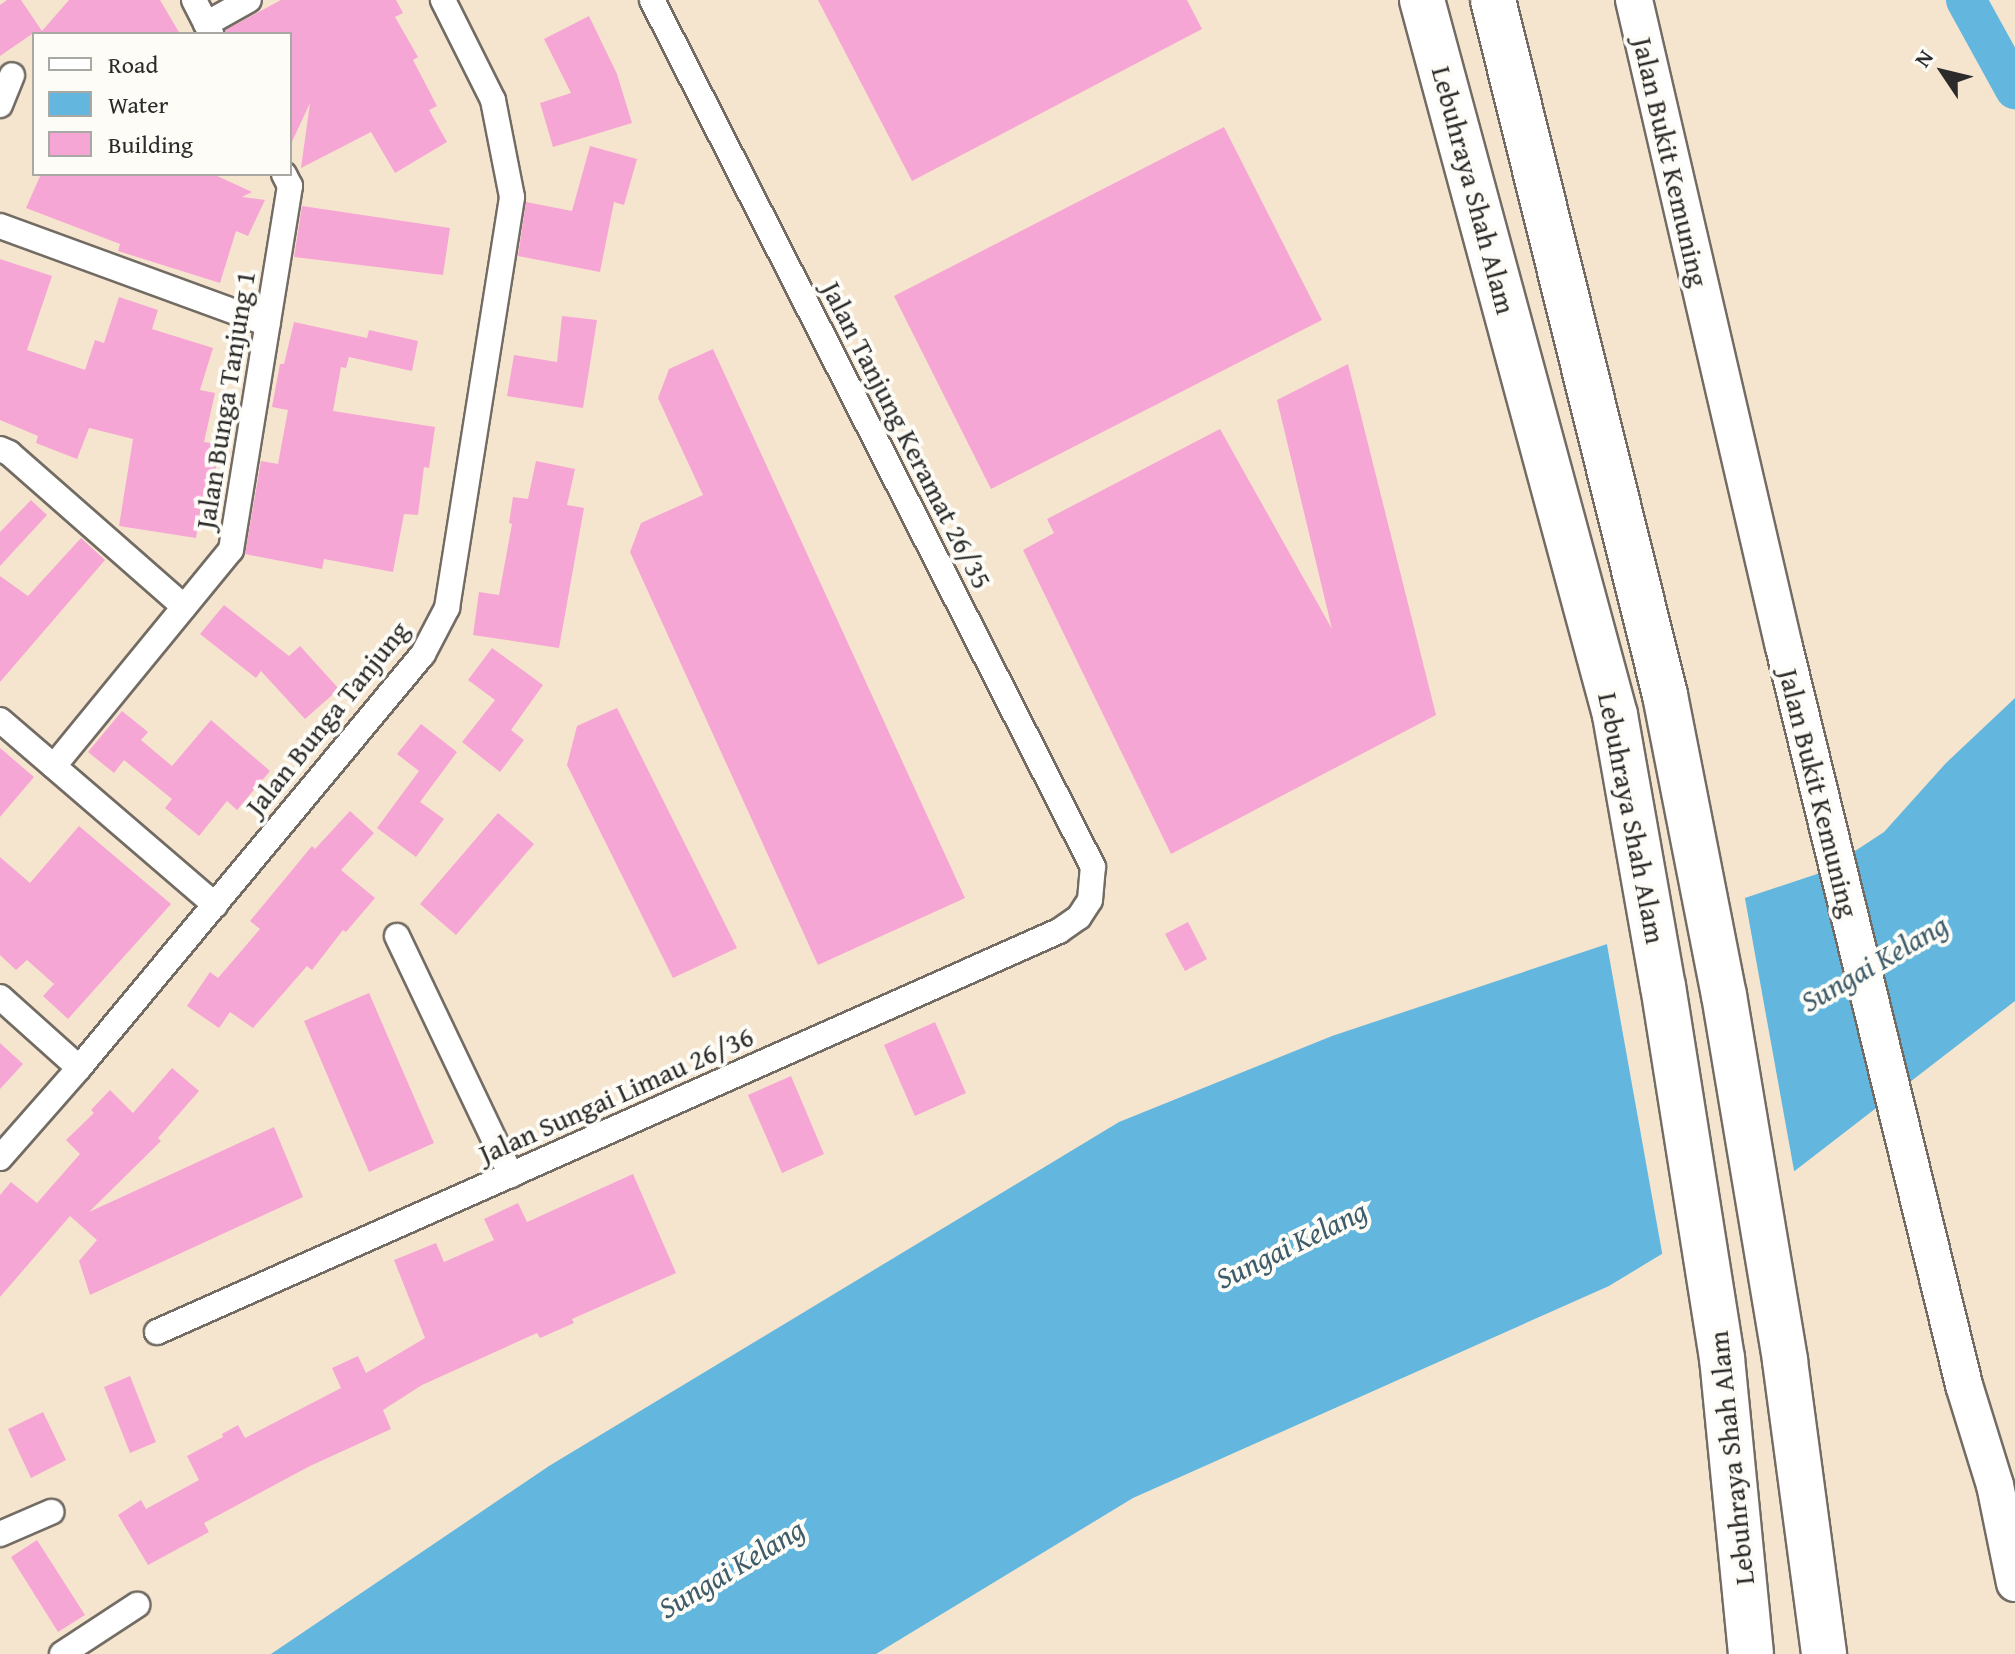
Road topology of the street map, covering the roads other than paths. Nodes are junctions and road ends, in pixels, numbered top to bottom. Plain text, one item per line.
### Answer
1 (194, 0) edge
2 (249, 0) edge
3 (443, 0) edge
4 (652, 0) edge
5 (1422, 0) edge
6 (1493, 0) edge
7 (1634, 0) edge
8 (208, 29) edge
9 (12, 75) dead end
10 (0, 105) edge
11 (285, 176) edge
12 (0, 226) edge
13 (268, 324) junction
14 (0, 449) edge
15 (184, 607) junction
16 (0, 720) edge
17 (54, 766) junction
18 (1090, 900) joint
19 (215, 905) junction
20 (397, 936) dead end
21 (0, 997) edge
22 (79, 1068) junction
23 (0, 1158) edge
24 (511, 1175) junction
25 (157, 1332) dead end
26 (2005, 1499) edge
27 (51, 1512) dead end
28 (0, 1534) edge
29 (2015, 1583) edge
30 (137, 1605) dead end
31 (62, 1654) edge
32 (1751, 1654) edge
33 (1824, 1654) edge

1 - 8 street
2 - 8 street
3 - 19 street, Jalan Bunga Tanjung
4 - 18 street, Jalan Tanjung Keramat 26/35
5 - 32 highway, Lebuhraya Shah Alam
6 - 33 highway, Lebuhraya Shah Alam
7 - 26 main road, Jalan Bukit Kemuning
9 - 10 street
11 - 13 street, Jalan Bunga Tanjung 1
12 - 13 street
13 - 15 street, Jalan Bunga Tanjung 1
14 - 15 street
15 - 17 street, Jalan Bunga Tanjung 1
16 - 17 street
17 - 19 street
18 - 24 street, Jalan Sungai Limau 26/36
19 - 22 street, Jalan Bunga Tanjung
20 - 24 street
21 - 22 street
22 - 23 street, Jalan Bunga Tanjung
24 - 25 street, Jalan Sungai Limau 26/36
26 - 29 main road, Jalan Bukit Kemuning
27 - 28 street
30 - 31 street

